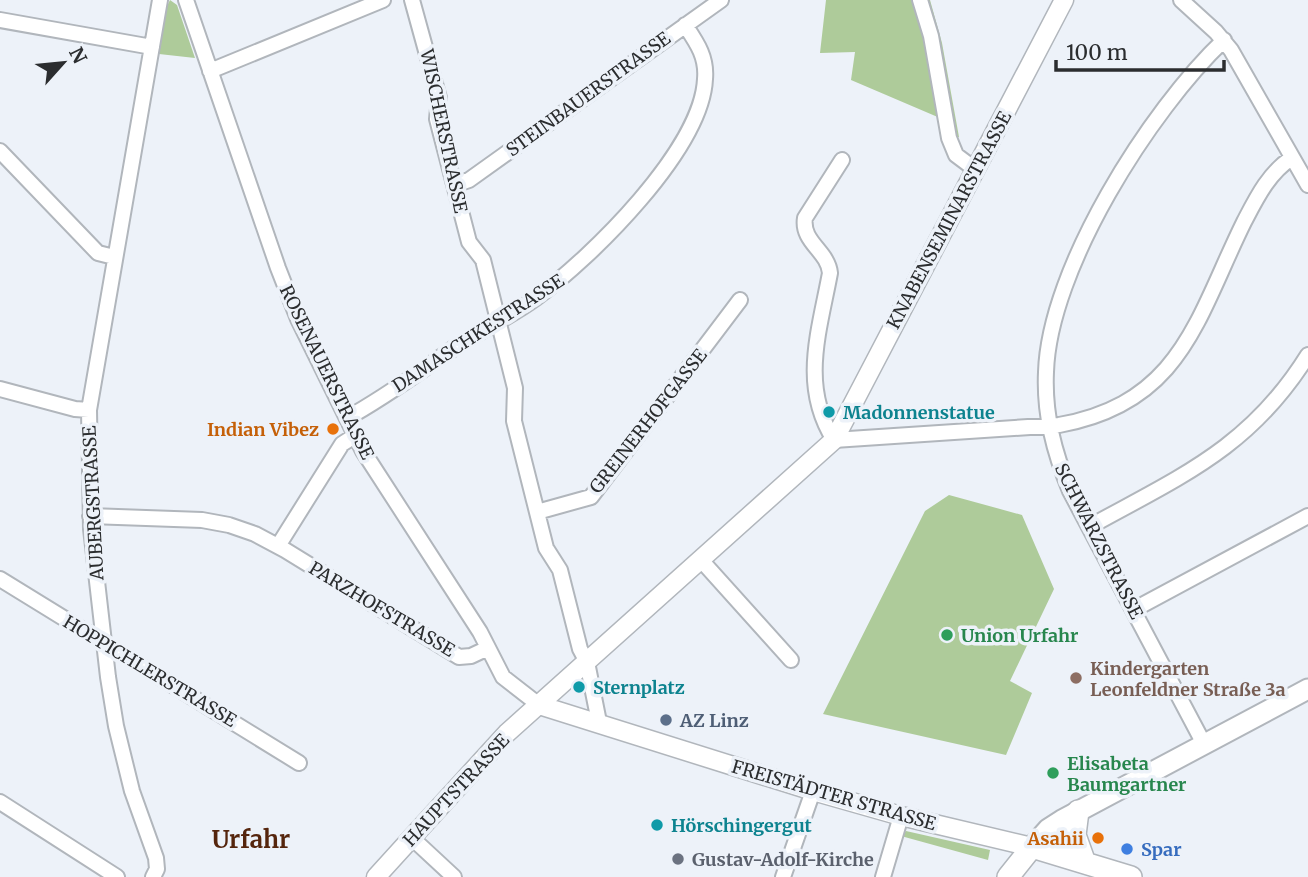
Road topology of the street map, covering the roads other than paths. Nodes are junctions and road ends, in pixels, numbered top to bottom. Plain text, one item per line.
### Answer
1 (160, 0) edge
2 (186, 0) edge
3 (383, 0) edge
4 (412, 0) edge
5 (720, 0) edge
6 (920, 0) edge
7 (1064, 0) edge
8 (1181, 0) edge
9 (0, 20) edge
10 (685, 25) junction
11 (1224, 40) junction
12 (152, 47) junction
13 (210, 71) junction
14 (0, 151) edge
15 (1292, 158) junction
16 (842, 160) dead end
17 (976, 170) junction
18 (454, 185) junction
19 (1308, 185) edge
20 (114, 257) junction
21 (740, 300) dead end
22 (499, 321) junction
23 (1308, 355) edge
24 (0, 389) edge
25 (89, 410) junction
26 (347, 418) junction
27 (1049, 426) junction
28 (356, 435) junction
29 (834, 440) junction
30 (537, 512) junction
31 (90, 516) junction
32 (1308, 516) edge
33 (1089, 527) junction
34 (278, 545) junction
35 (701, 560) junction
36 (0, 579) edge
37 (1133, 610) junction
38 (104, 644) junction
39 (488, 648) junction
40 (792, 660) dead end
41 (587, 662) junction
42 (1308, 689) edge
43 (539, 705) junction
44 (599, 722) junction
45 (1204, 744) junction
46 (299, 763) dead end
47 (813, 791) junction
48 (0, 802) edge
49 (1078, 811) junction
50 (901, 816) junction
51 (412, 838) junction
52 (1032, 847) junction
53 (1085, 863) junction
54 (117, 877) edge
55 (153, 877) edge
56 (376, 877) edge
57 (454, 877) edge
58 (783, 877) edge
59 (883, 877) edge
60 (1008, 877) edge
61 (1131, 877) edge

1 - 12 street, AUBERGSTRASSE
2 - 13 street, ROSENAUERSTRASSE
3 - 13 street
4 - 18 street, WISCHERSTRASSE
5 - 10 street, STEINBAUERSTRASSE
6 - 17 street
7 - 17 street, KNABENSEMINARSTRASSE
8 - 11 street
9 - 12 street
10 - 18 street, STEINBAUERSTRASSE
10 - 22 street, DAMASCHKESTRASSE
11 - 15 street
11 - 27 street, SCHWARZSTRASSE
12 - 20 street, AUBERGSTRASSE
13 - 26 street, ROSENAUERSTRASSE
14 - 20 street
15 - 19 street
15 - 27 street
16 - 29 street
17 - 29 street, KNABENSEMINARSTRASSE
18 - 22 street, WISCHERSTRASSE
20 - 25 street, AUBERGSTRASSE
21 - 30 street, GREINERHOFGASSE
22 - 26 street, DAMASCHKESTRASSE
22 - 30 street, WISCHERSTRASSE
23 - 33 street
24 - 25 street
25 - 31 street, AUBERGSTRASSE
26 - 28 street, ROSENAUERSTRASSE
27 - 29 street
27 - 33 street, SCHWARZSTRASSE
28 - 34 street
28 - 39 street, ROSENAUERSTRASSE
29 - 35 street, KNABENSEMINARSTRASSE
30 - 41 street, WISCHERSTRASSE
31 - 34 street, PARZHOFSTRASSE
31 - 38 street, AUBERGSTRASSE
32 - 37 street
33 - 37 street, SCHWARZSTRASSE
34 - 39 street, PARZHOFSTRASSE
35 - 40 street
35 - 41 street, KNABENSEMINARSTRASSE
36 - 38 street, HOPPICHLERSTRASSE
37 - 45 street, SCHWARZSTRASSE
38 - 46 street, HOPPICHLERSTRASSE
38 - 55 street, AUBERGSTRASSE
39 - 43 street, ROSENAUERSTRASSE
41 - 43 street, KNABENSEMINARSTRASSE
41 - 44 street
42 - 45 main road
43 - 44 street, FREISTÄDTER STRASSE
43 - 51 street, HAUPTSTRASSE
44 - 47 street, FREISTÄDTER STRASSE
45 - 49 main road
47 - 50 street, FREISTÄDTER STRASSE
47 - 58 street
48 - 54 street
49 - 52 main road
49 - 53 main road
50 - 52 street, FREISTÄDTER STRASSE
50 - 59 street
51 - 56 street, HAUPTSTRASSE
51 - 57 street
52 - 53 main road, FREISTÄDTER STRASSE
52 - 60 main road
53 - 61 main road, FREISTÄDTER STRASSE

